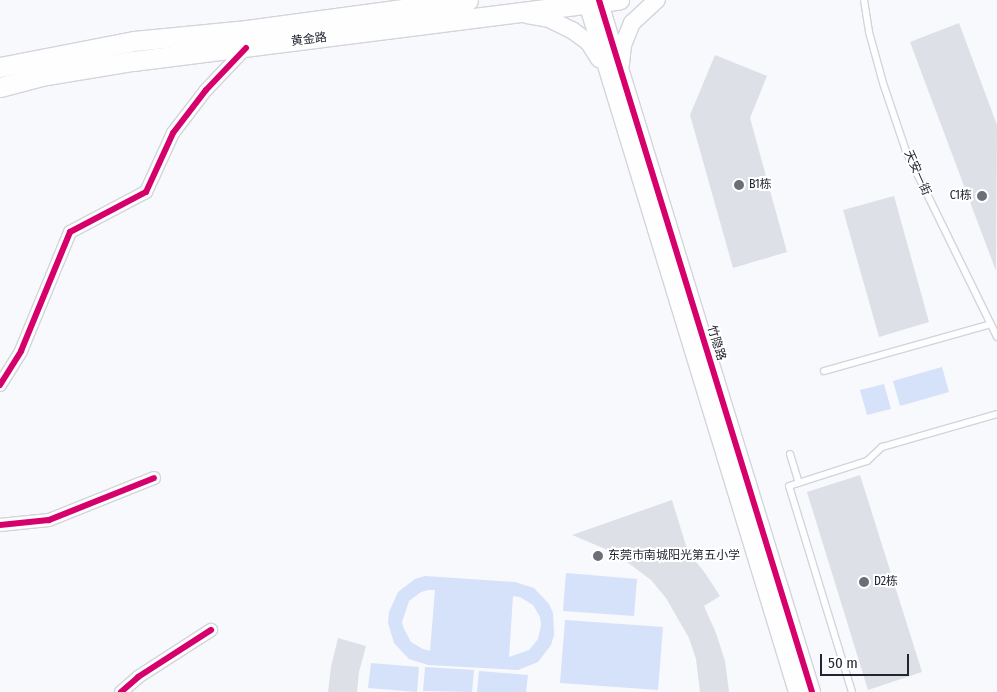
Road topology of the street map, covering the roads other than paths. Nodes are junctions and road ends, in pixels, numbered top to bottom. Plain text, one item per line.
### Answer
1 (468, 0) edge
2 (619, 0) edge
3 (656, 0) edge
4 (864, 0) edge
5 (593, 2) edge
6 (518, 13) junction
7 (246, 48) junction
8 (0, 68) edge
9 (614, 71) junction
10 (0, 87) edge
11 (990, 324) junction
12 (997, 337) edge
13 (824, 371) dead end
14 (0, 385) edge
15 (997, 414) edge
16 (790, 454) dead end
17 (154, 478) dead end
18 (799, 483) junction
19 (0, 524) edge
20 (211, 630) dead end
21 (121, 692) edge
22 (797, 692) edge
23 (812, 692) edge
24 (852, 692) edge

1 - 8 main road, 黄金路
2 - 5 main road, 黄金路
3 - 9 street
4 - 11 lane, 天安一街
5 - 6 main road, 黄金路
5 - 9 street, 竹隐路
6 - 7 main road, 黄金路
6 - 9 street
7 - 10 main road, 黄金路
7 - 14 street
9 - 22 street, 竹隐路
9 - 23 street, 竹隐路
11 - 12 lane, 天安一街
11 - 13 lane
15 - 18 lane
16 - 18 lane
17 - 19 street
18 - 24 lane
20 - 21 street

